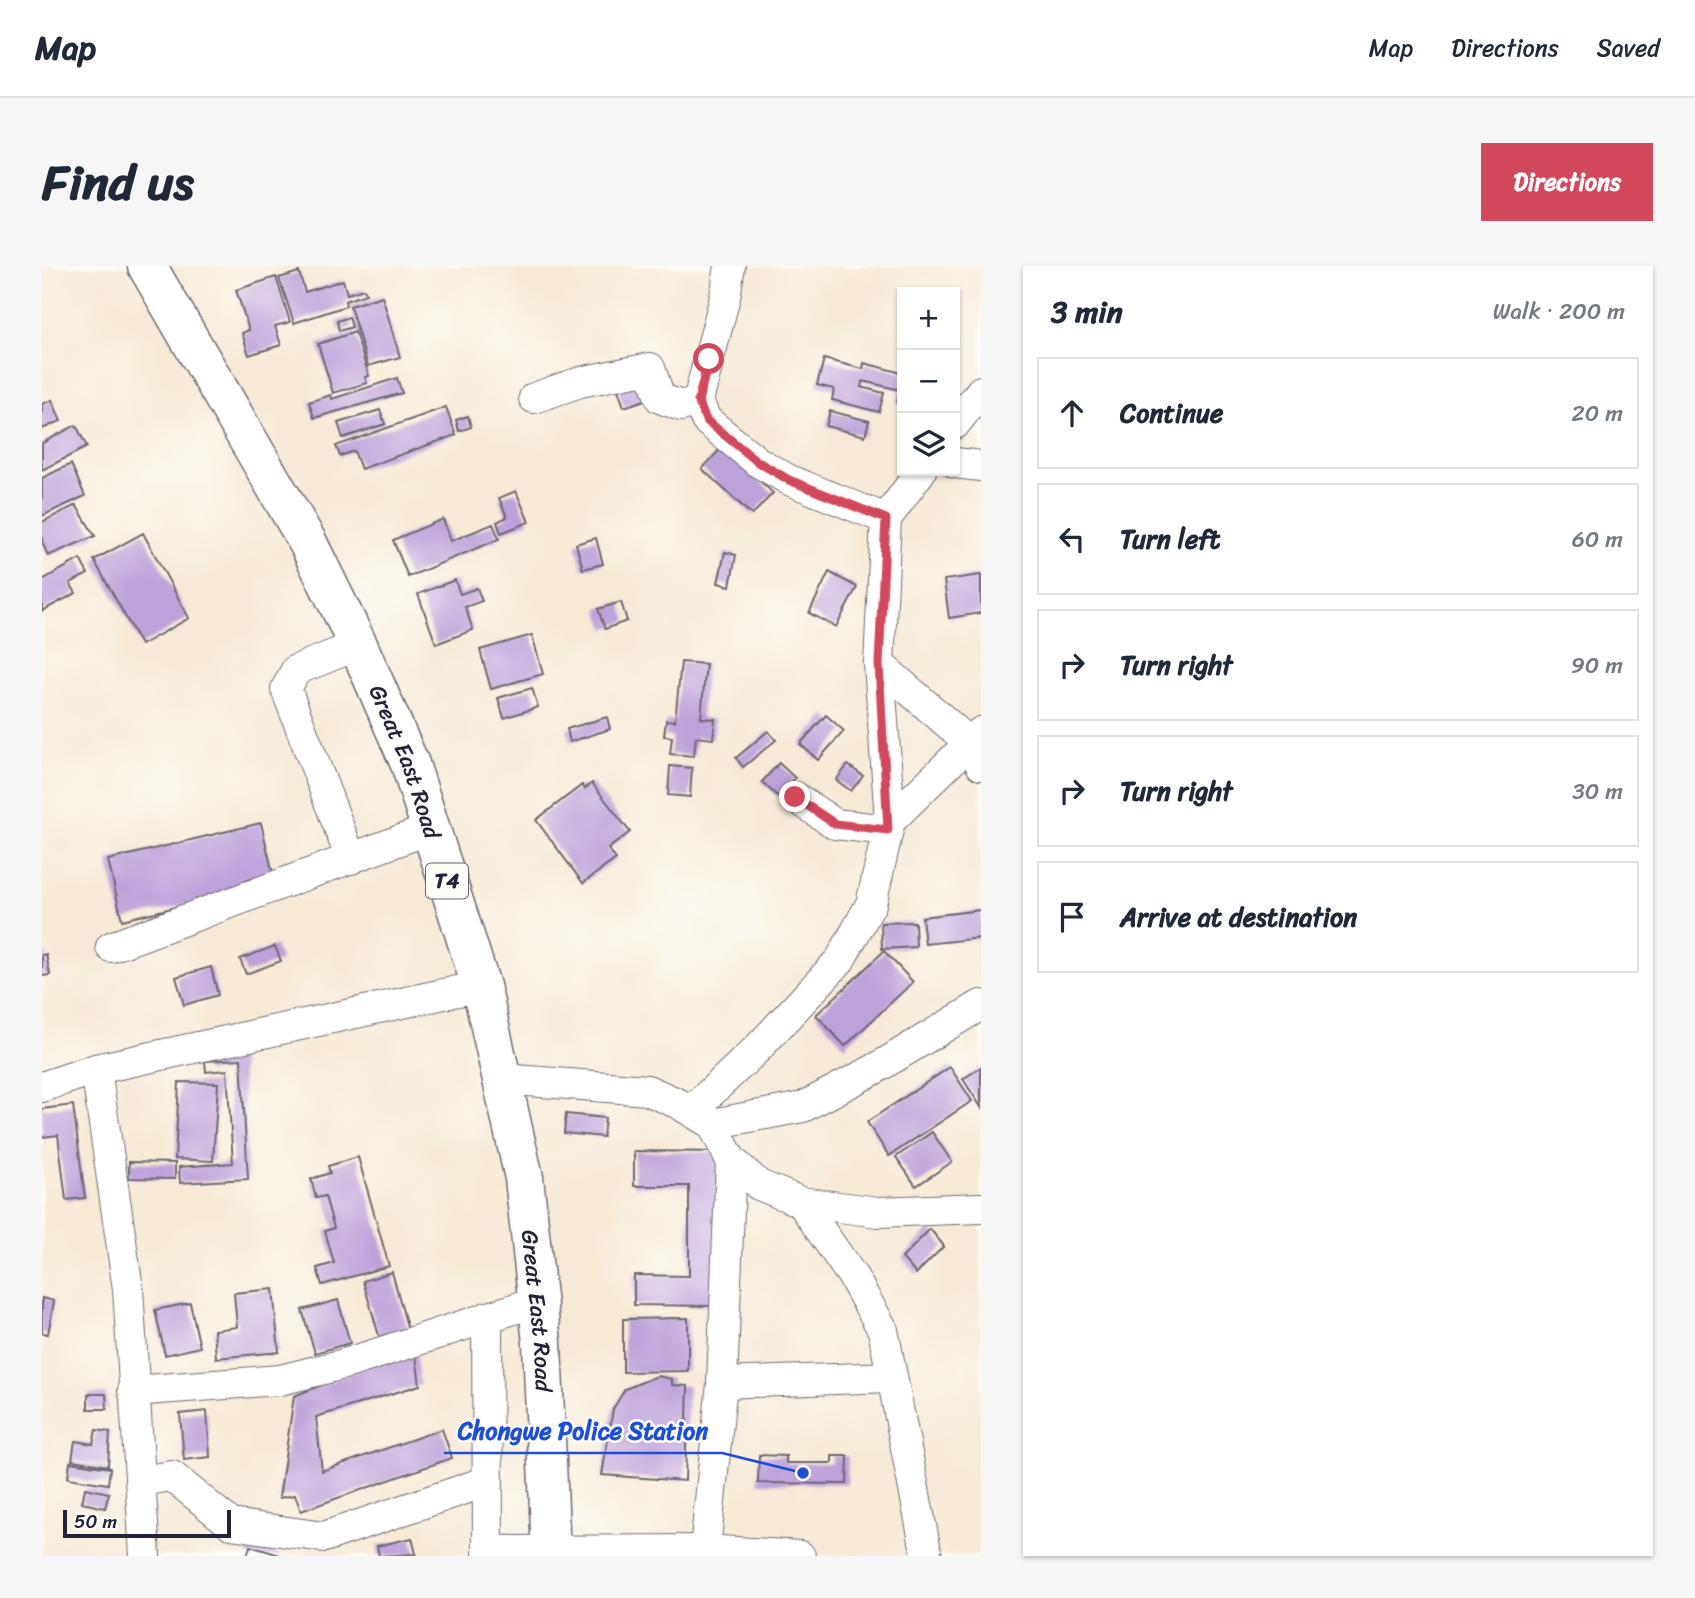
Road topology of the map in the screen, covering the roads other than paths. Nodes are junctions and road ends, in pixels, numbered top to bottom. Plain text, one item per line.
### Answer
1 (147, 266) edge
2 (730, 266) edge
3 (981, 391) edge
4 (534, 398) dead end
5 (698, 401) junction
6 (960, 418) edge
7 (960, 464) edge
8 (981, 466) edge
9 (917, 476) edge
10 (886, 519) junction
11 (358, 645) junction
12 (879, 664) junction
13 (977, 747) edge
14 (795, 797) dead end
15 (889, 826) junction
16 (430, 829) junction
17 (351, 859) junction
18 (111, 947) dead end
19 (481, 986) junction
20 (981, 1005) edge
21 (96, 1069) junction
22 (502, 1079) junction
23 (42, 1087) edge
24 (701, 1118) junction
25 (732, 1160) junction
26 (801, 1202) junction
27 (981, 1208) edge
28 (538, 1301) junction
29 (487, 1317) junction
30 (892, 1377) junction
31 (722, 1383) junction
32 (133, 1391) junction
33 (140, 1481) junction
34 (488, 1481) junction
35 (705, 1550) junction
36 (488, 1553) edge
37 (552, 1554) edge
38 (623, 1554) edge
39 (145, 1556) edge
40 (800, 1556) edge
41 (927, 1556) edge

1 - 11 highway, Great East Road / T4
2 - 5 street
3 - 6 street
4 - 5 street
5 - 10 street
7 - 8 street
9 - 10 street
10 - 12 street
11 - 16 highway, Great East Road / T4
11 - 17 street
12 - 13 street
12 - 15 street
13 - 15 street
14 - 15 street
15 - 24 street
16 - 17 street
16 - 19 highway, Great East Road / T4
17 - 18 street
19 - 21 street
19 - 22 highway, Great East Road / T4
20 - 24 street
21 - 23 street
21 - 32 street
22 - 24 street
22 - 28 highway, Great East Road / T4
24 - 25 street
25 - 26 street
25 - 31 street
26 - 27 street
26 - 30 street
28 - 29 street
28 - 37 highway, Great East Road / T4
29 - 32 street
29 - 34 street
30 - 31 street
30 - 41 street
31 - 35 street
32 - 33 street
33 - 34 street
33 - 39 street
34 - 36 street
35 - 38 street
35 - 40 street
36 - 37 street
37 - 38 street

